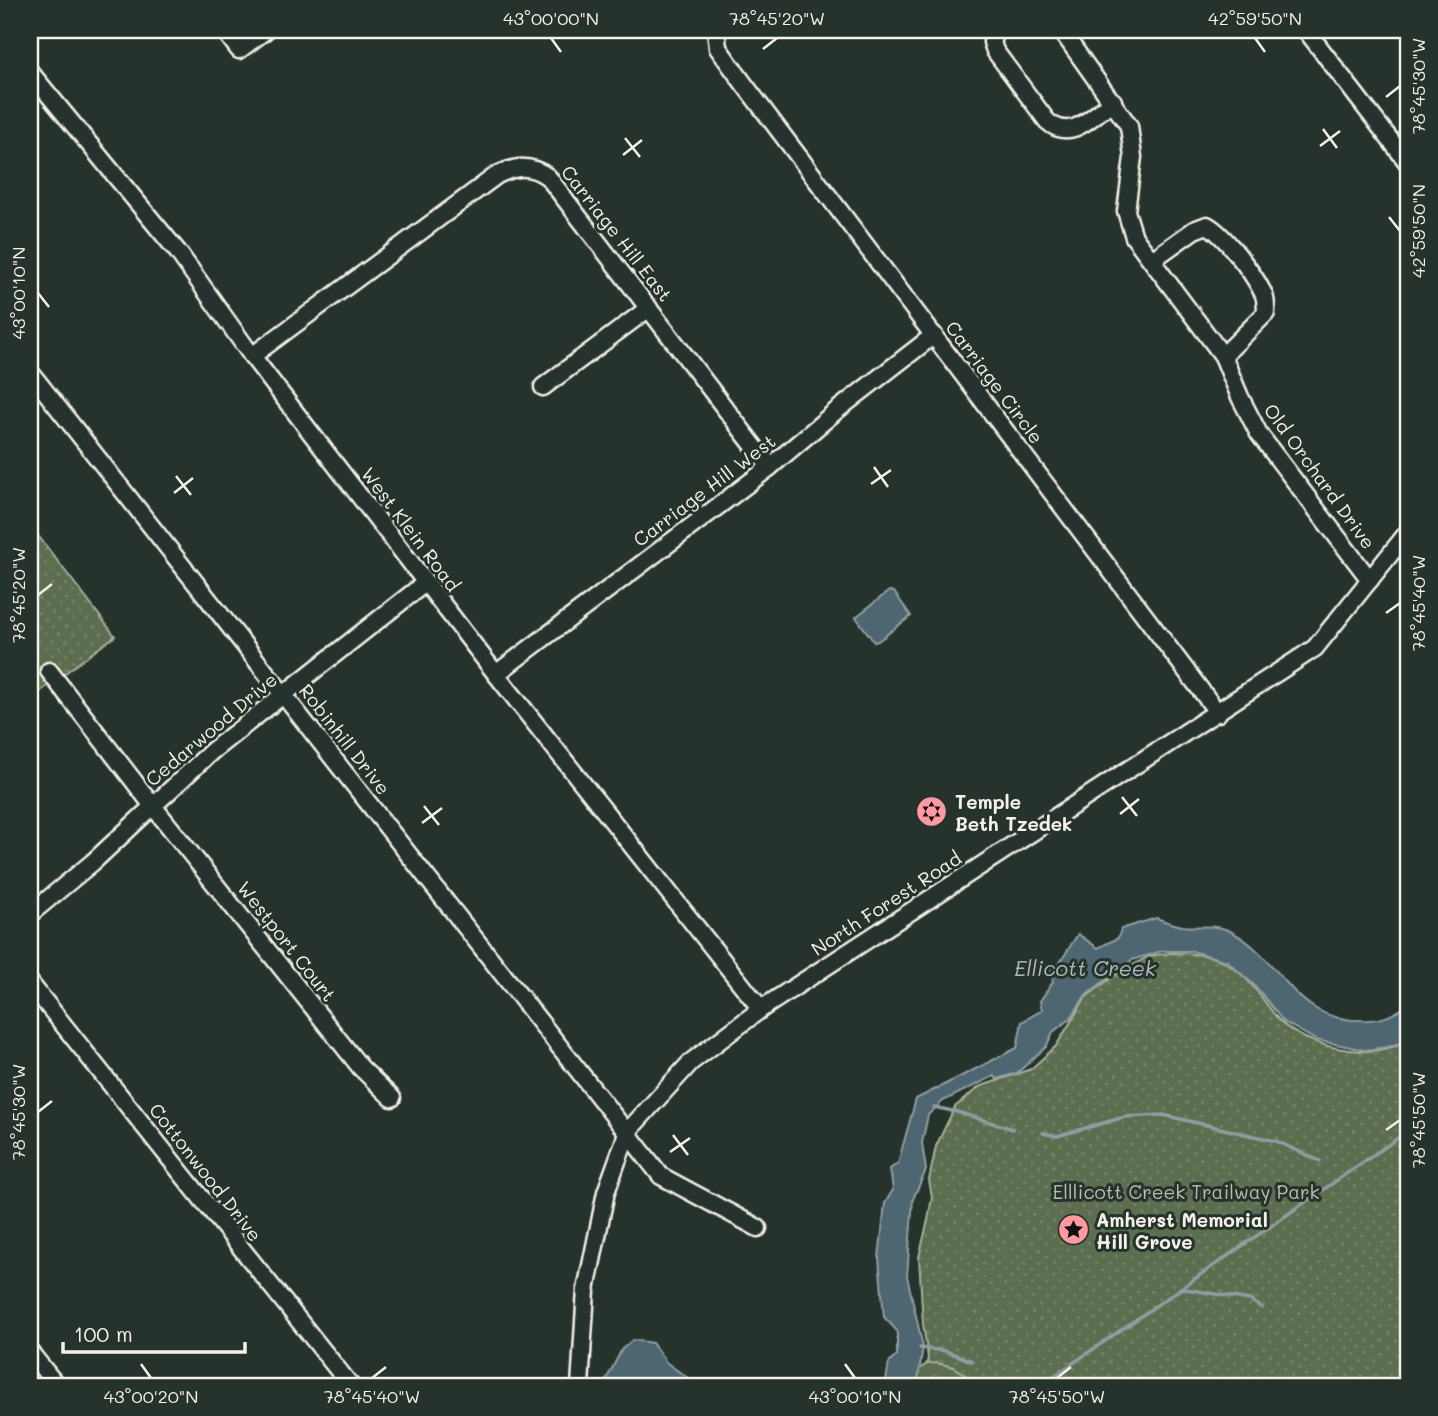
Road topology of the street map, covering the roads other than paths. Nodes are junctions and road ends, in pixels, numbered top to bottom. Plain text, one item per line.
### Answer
1 (224, 30) edge
2 (266, 30) edge
3 (716, 30) edge
4 (997, 30) edge
5 (1061, 30) edge
6 (1307, 30) edge
7 (30, 72) edge
8 (1113, 102) junction
9 (1408, 163) edge
10 (1152, 260) junction
11 (649, 308) junction
12 (934, 335) junction
13 (252, 356) junction
14 (1223, 356) junction
15 (30, 372) edge
16 (543, 387) dead end
17 (770, 467) junction
18 (1408, 532) edge
19 (1370, 580) junction
20 (425, 583) junction
21 (50, 671) dead end
22 (496, 674) junction
23 (283, 694) junction
24 (1218, 713) junction
25 (153, 806) junction
26 (30, 914) edge
27 (30, 984) edge
28 (761, 1009) junction
29 (392, 1098) dead end
30 (628, 1131) junction
31 (758, 1228) dead end
32 (30, 1352) edge
33 (57, 1386) edge
34 (351, 1386) edge
35 (580, 1386) edge

1 - 2 street
3 - 12 street, Carriage Circle
4 - 8 street
5 - 8 street, Old Orchard Drive
6 - 9 street
7 - 13 street, West Klein Road
8 - 10 street, Old Orchard Drive
10 - 14 street, Old Orchard Drive
10 - 14 street
11 - 13 street, Carriage Hill East
11 - 16 street
11 - 17 street, Carriage Hill East
12 - 17 street, Carriage Hill West
12 - 24 street, Carriage Circle
13 - 20 street, West Klein Road
14 - 19 street, Old Orchard Drive
15 - 23 street, Robinhill Drive
17 - 22 street, Carriage Hill West
18 - 19 street, North Forest Road
19 - 24 street, North Forest Road
20 - 22 street, West Klein Road
20 - 23 street, Cedarwood Drive
21 - 25 street, Westport Court
22 - 28 street, West Klein Road
23 - 25 street, Cedarwood Drive
23 - 30 street, Robinhill Drive
24 - 28 street, North Forest Road
25 - 26 street, Cedarwood Drive
25 - 29 street, Westport Court
27 - 34 street, Cottonwood Drive
28 - 30 street, North Forest Road
30 - 31 street, Robinhill Drive
30 - 35 street, North Forest Road
32 - 33 street

